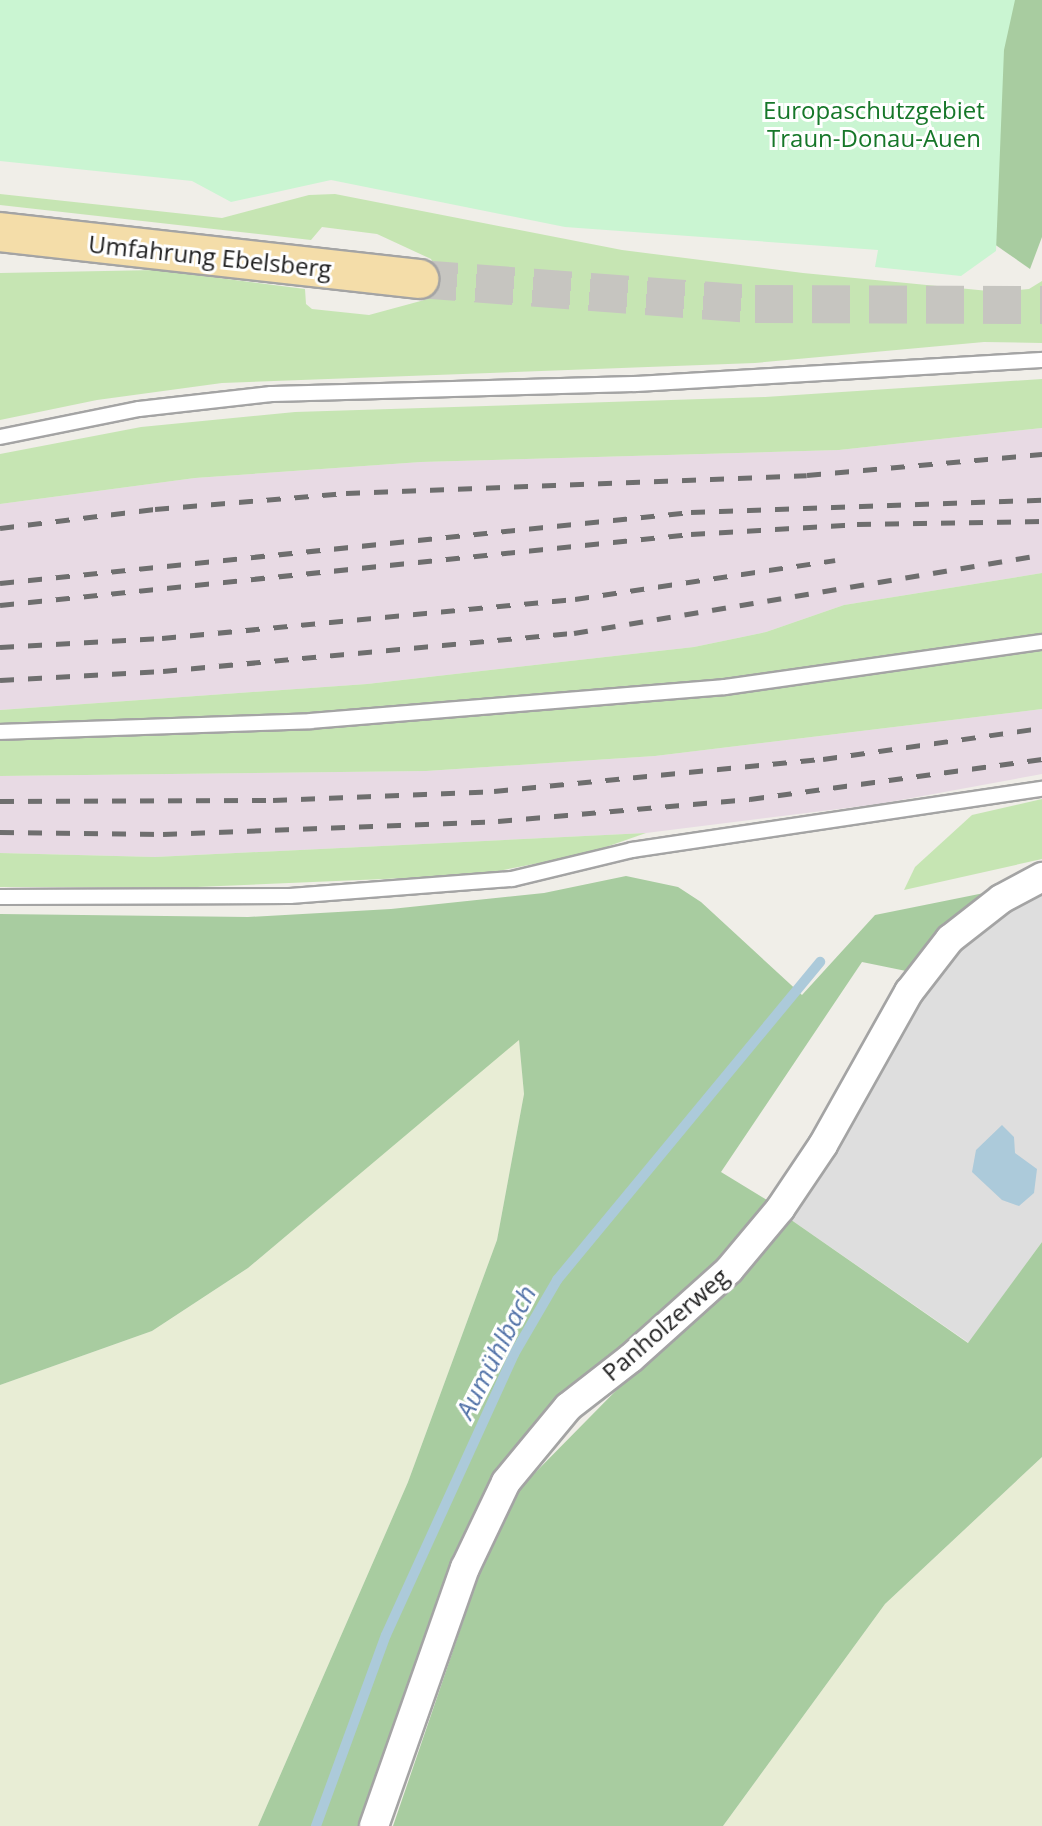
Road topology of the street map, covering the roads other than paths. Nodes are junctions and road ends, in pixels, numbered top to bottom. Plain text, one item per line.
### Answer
1 (0, 232) edge
2 (419, 279) tunnel mouth
3 (1042, 360) edge
4 (0, 437) edge
5 (1042, 642) edge
6 (0, 733) edge
7 (1042, 789) edge
8 (1042, 877) edge
9 (0, 897) edge
10 (374, 1826) edge

1 - 2 main road, Umfahrung Ebelsberg
3 - 4 lane
5 - 6 lane
7 - 9 lane
8 - 10 street, Panholzerweg

